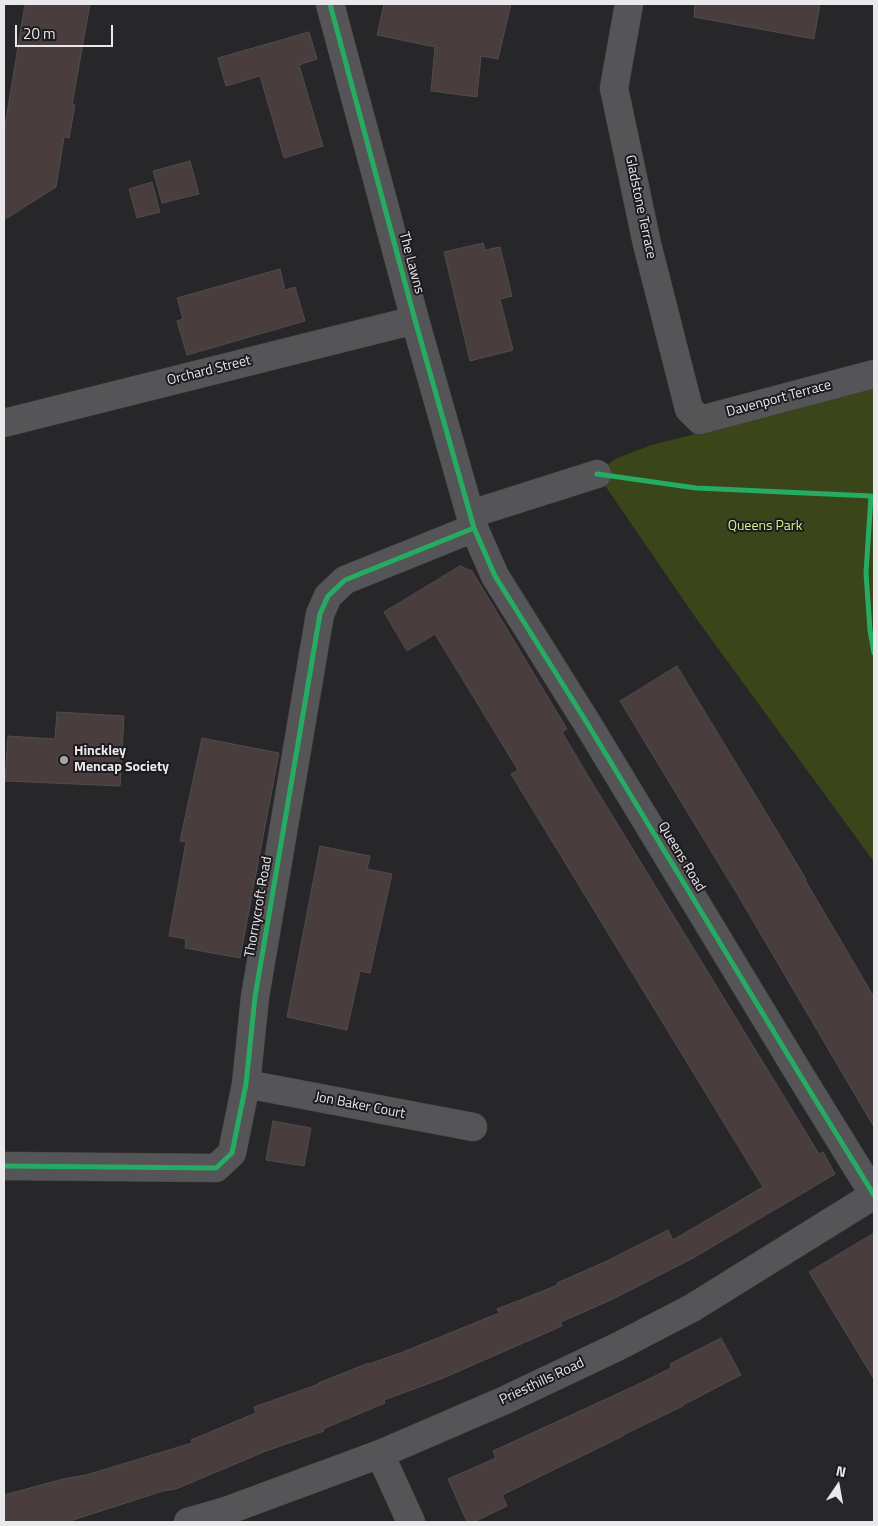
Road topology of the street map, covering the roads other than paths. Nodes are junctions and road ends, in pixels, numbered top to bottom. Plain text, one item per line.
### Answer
1 (330, 4) edge
2 (629, 4) edge
3 (415, 320) junction
4 (874, 374) edge
5 (689, 409) joint
6 (4, 423) edge
7 (597, 474) dead end
8 (473, 521) junction
9 (246, 1084) junction
10 (473, 1127) dead end
11 (4, 1166) edge
12 (874, 1195) edge
13 (380, 1454) junction
14 (188, 1522) edge
15 (411, 1522) edge

1 - 3 street, The Lawns
2 - 5 street, Gladstone Terrace
3 - 6 street, Orchard Street
3 - 8 street, The Lawns
4 - 5 street, Davenport Terrace
7 - 8 street, Thornycroft Road
8 - 9 street, Thornycroft Road
8 - 12 street, Queens Road
9 - 10 street, Jon Baker Court
9 - 11 street, Thornycroft Road
12 - 13 street, Priesthills Road
13 - 14 street, Priesthills Road
13 - 15 street

